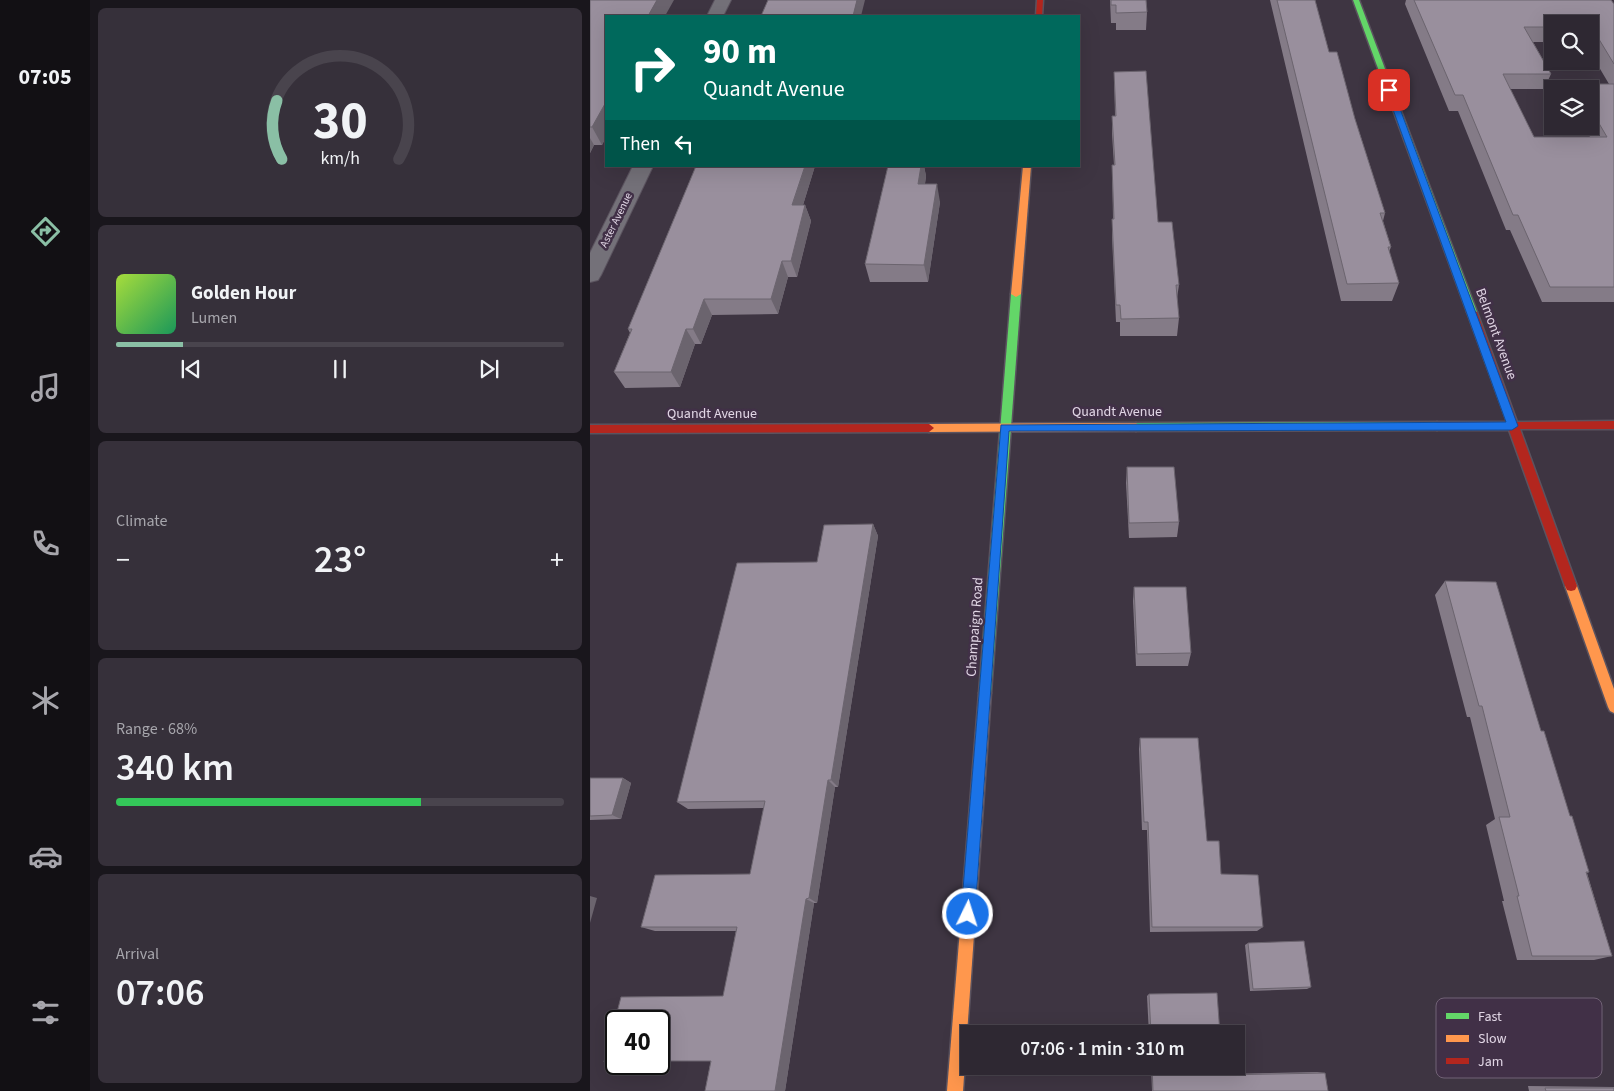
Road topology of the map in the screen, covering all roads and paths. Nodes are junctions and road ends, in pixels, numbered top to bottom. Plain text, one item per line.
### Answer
1 (723, 0) edge
2 (1040, 0) edge
3 (1356, 0) edge
4 (716, 15) edge
5 (1039, 15) edge
6 (642, 167) edge
7 (1026, 167) edge
8 (590, 275) edge
9 (1614, 425) edge
10 (1512, 426) junction
11 (1004, 427) junction
12 (590, 429) edge
13 (1614, 707) edge
14 (955, 1091) edge

1 - 4 street
2 - 5 street
3 - 10 street, Belmont Avenue
6 - 8 street, Aster Avenue
7 - 11 street, Champaign Road
9 - 10 street, Quandt Avenue
10 - 11 street, Quandt Avenue
10 - 13 street, Belmont Avenue
11 - 12 street, Quandt Avenue
11 - 14 street, Champaign Road

